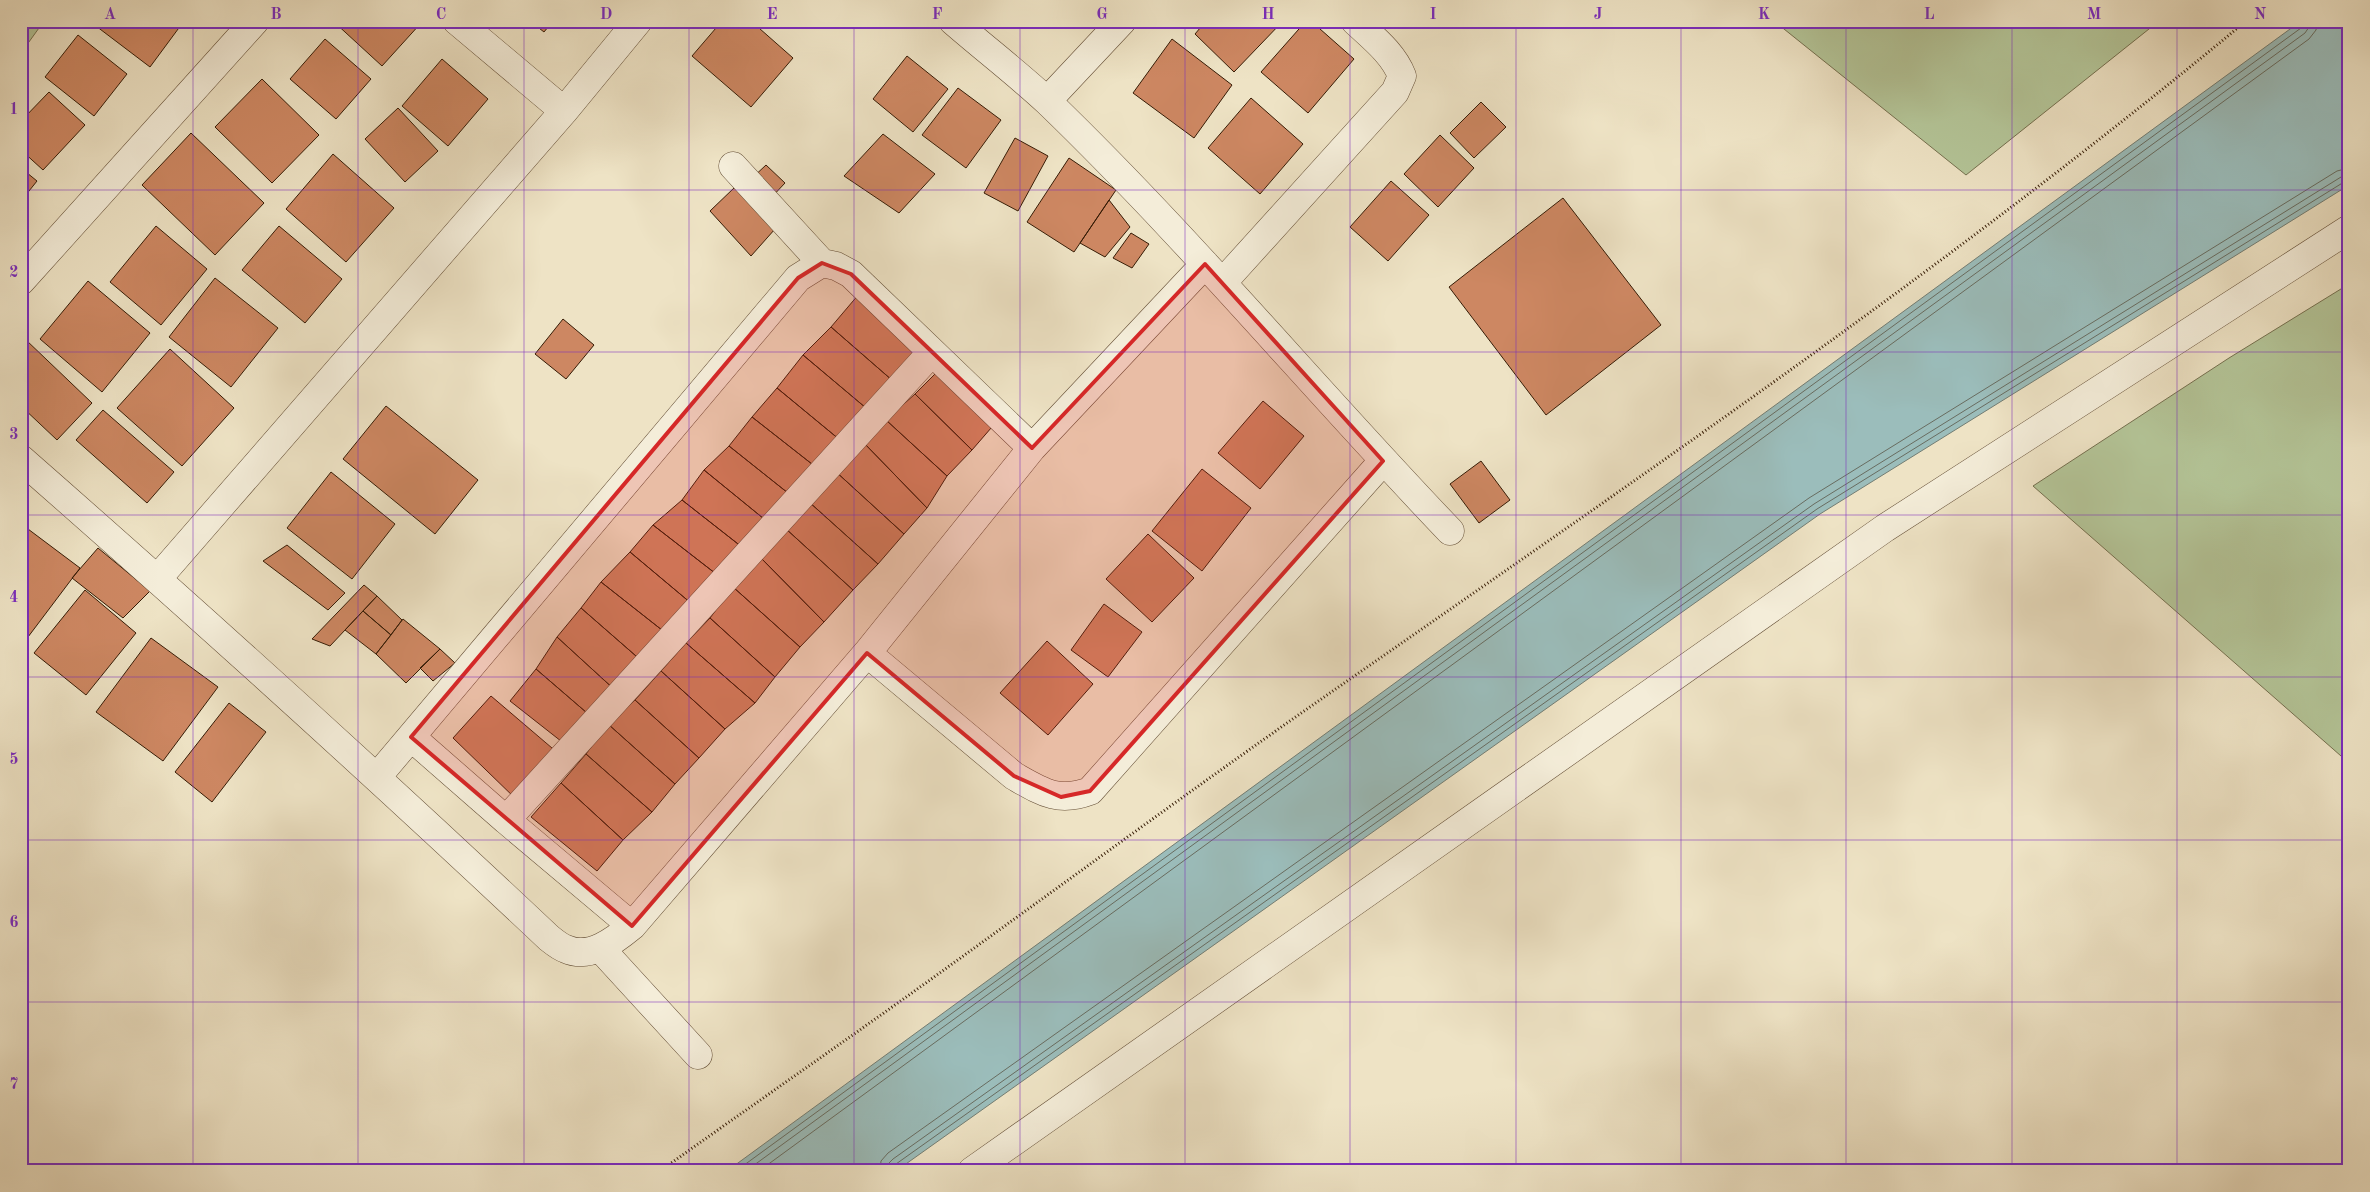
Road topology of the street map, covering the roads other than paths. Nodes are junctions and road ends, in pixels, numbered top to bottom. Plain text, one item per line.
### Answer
1 (254, 21) edge
2 (457, 21) edge
3 (638, 21) edge
4 (953, 21) edge
5 (1122, 21) edge
6 (1355, 21) edge
7 (1047, 101) junction
8 (564, 111) junction
9 (733, 166) dead end
10 (2349, 229) edge
11 (822, 263) junction
12 (1214, 273) junction
13 (21, 281) edge
14 (932, 352) junction
15 (1032, 448) junction
16 (21, 459) edge
17 (1383, 461) junction
18 (1450, 531) dead end
19 (158, 578) junction
20 (867, 653) junction
21 (410, 737) junction
22 (377, 777) junction
23 (506, 820) junction
24 (632, 926) junction
25 (600, 948) junction
26 (698, 1055) dead end
27 (972, 1171) edge

1 - 13 street
2 - 8 street
3 - 8 street
4 - 7 street
5 - 7 street
6 - 12 street
7 - 12 street
8 - 19 street
9 - 11 street
10 - 27 street
11 - 14 street
11 - 21 street
12 - 15 street
12 - 17 street
14 - 15 street
14 - 23 street
15 - 20 street
16 - 19 street
17 - 18 street
17 - 20 street
19 - 22 street
20 - 24 street
21 - 22 street
21 - 23 street
22 - 25 street
23 - 24 street
24 - 25 street
25 - 26 street

